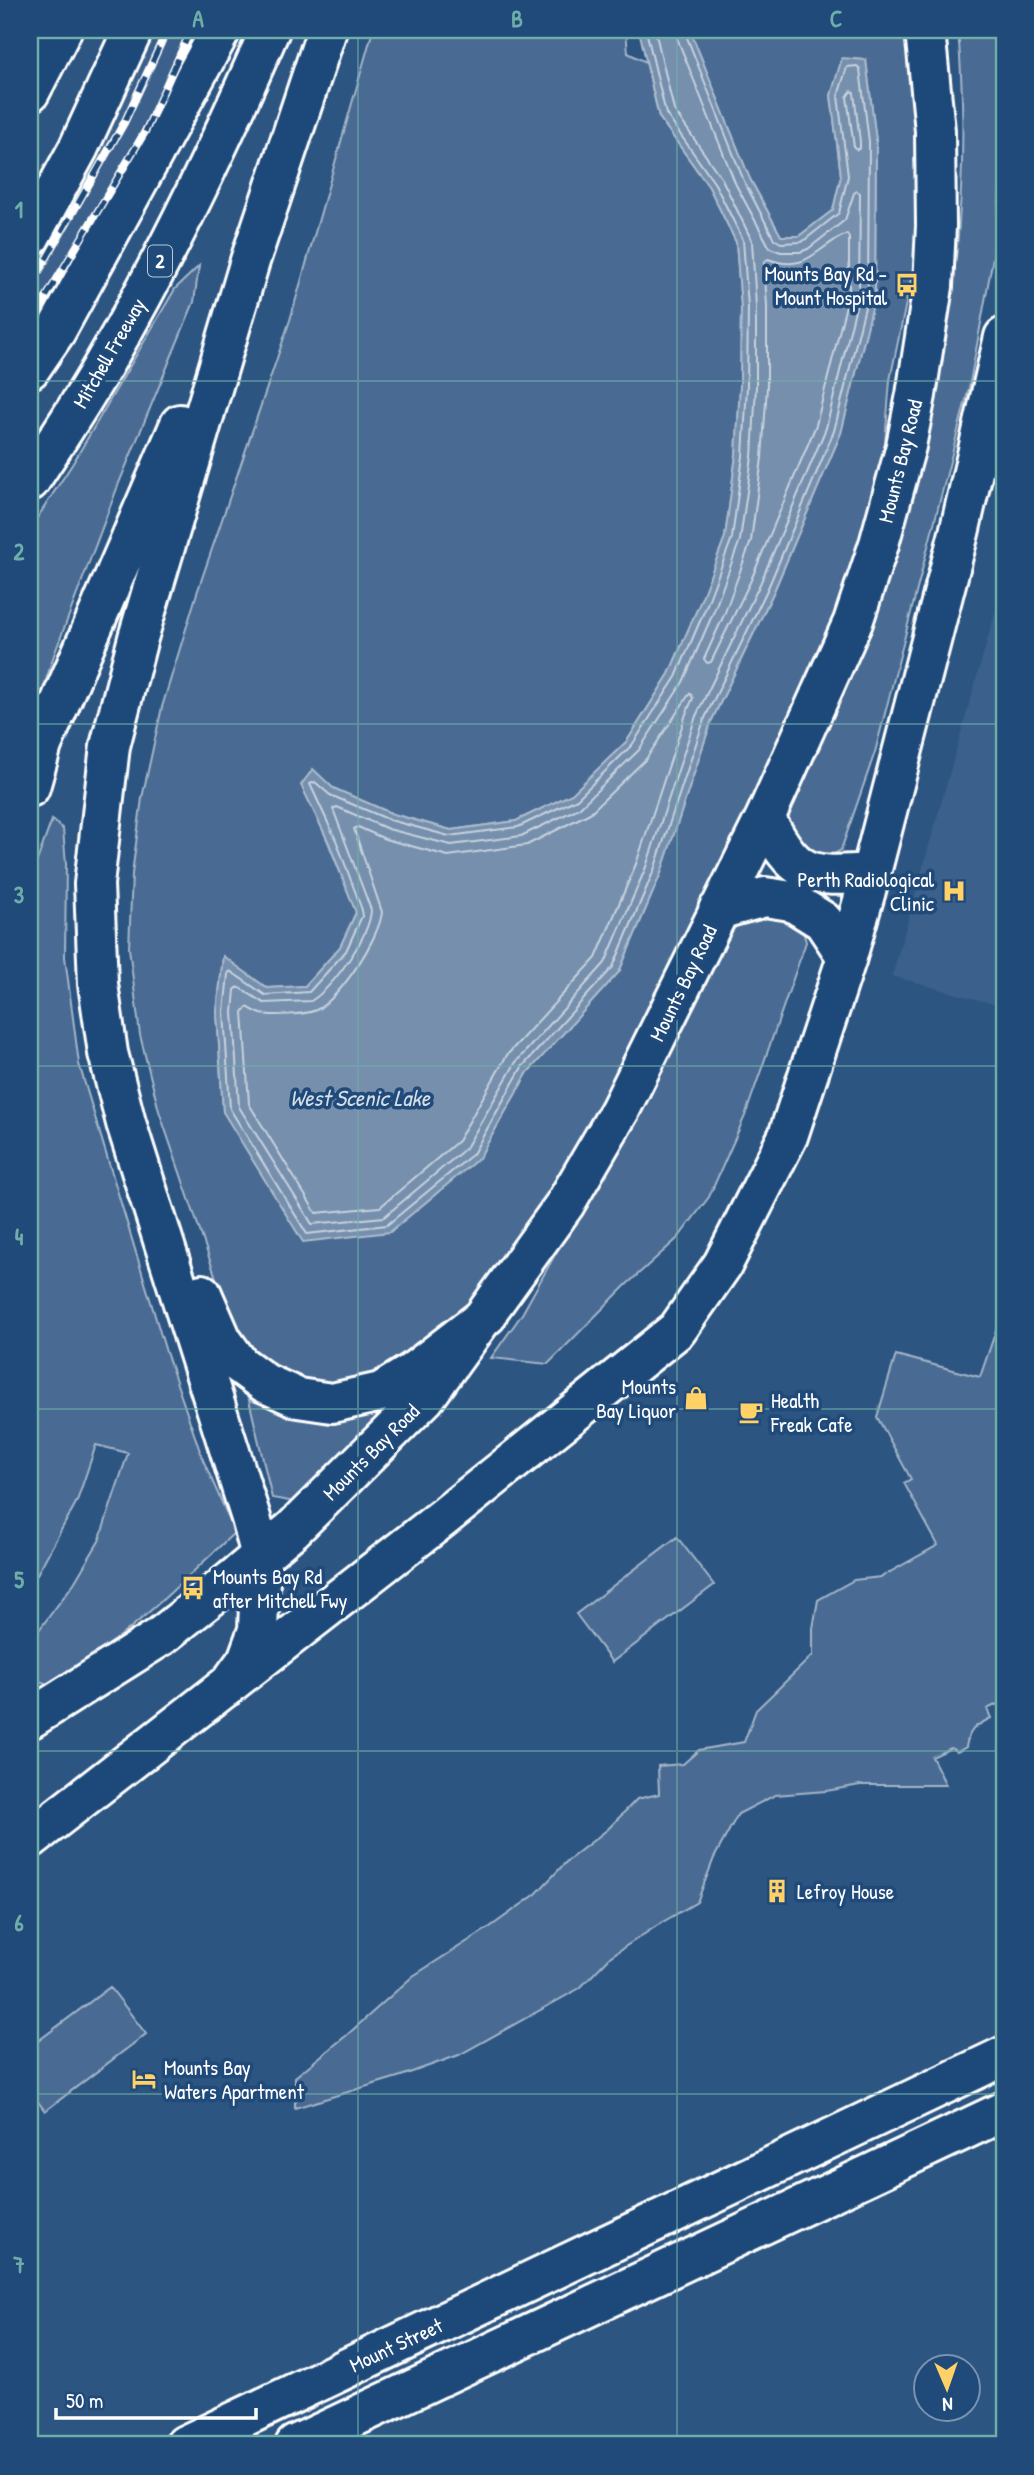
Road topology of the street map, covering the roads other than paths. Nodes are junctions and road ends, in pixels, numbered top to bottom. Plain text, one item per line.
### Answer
1 (36, 30) edge
2 (62, 30) edge
3 (133, 30) edge
4 (220, 30) edge
5 (270, 30) edge
6 (327, 30) edge
7 (925, 30) edge
8 (30, 40) edge
9 (30, 92) edge
10 (30, 237) edge
11 (250, 261) junction
12 (1004, 337) edge
13 (30, 369) edge
14 (30, 481) edge
15 (30, 787) edge
16 (765, 818) junction
17 (871, 873) junction
18 (719, 911) junction
19 (847, 957) junction
20 (126, 1123) junction
21 (487, 1315) junction
22 (261, 1556) junction
23 (228, 1686) junction
24 (30, 1719) edge
25 (30, 1839) edge
26 (1004, 2056) edge
27 (1004, 2111) edge
28 (870, 2119) junction
29 (891, 2164) junction
30 (607, 2244) junction
31 (628, 2288) junction
32 (185, 2445) edge
33 (295, 2445) edge

1 - 8 main road
2 - 9 main road
3 - 10 main road
4 - 13 main road
5 - 14 main road, Mitchell Freeway / 2
6 - 11 main road
7 - 16 main road, Mounts Bay Road
11 - 15 main road
11 - 20 main road
12 - 17 main road
16 - 17 main road
16 - 18 main road, Mounts Bay Road
17 - 19 main road
18 - 19 main road
18 - 21 main road, Mounts Bay Road
19 - 23 main road
20 - 21 main road
20 - 22 main road
21 - 22 main road, Mounts Bay Road
22 - 23 main road
22 - 24 main road, Mounts Bay Road
23 - 25 main road
26 - 28 main road, Mount Street
27 - 29 main road
28 - 29 main road
28 - 30 main road, Mount Street
29 - 31 main road
30 - 31 main road
30 - 32 main road, Mount Street
31 - 33 main road

